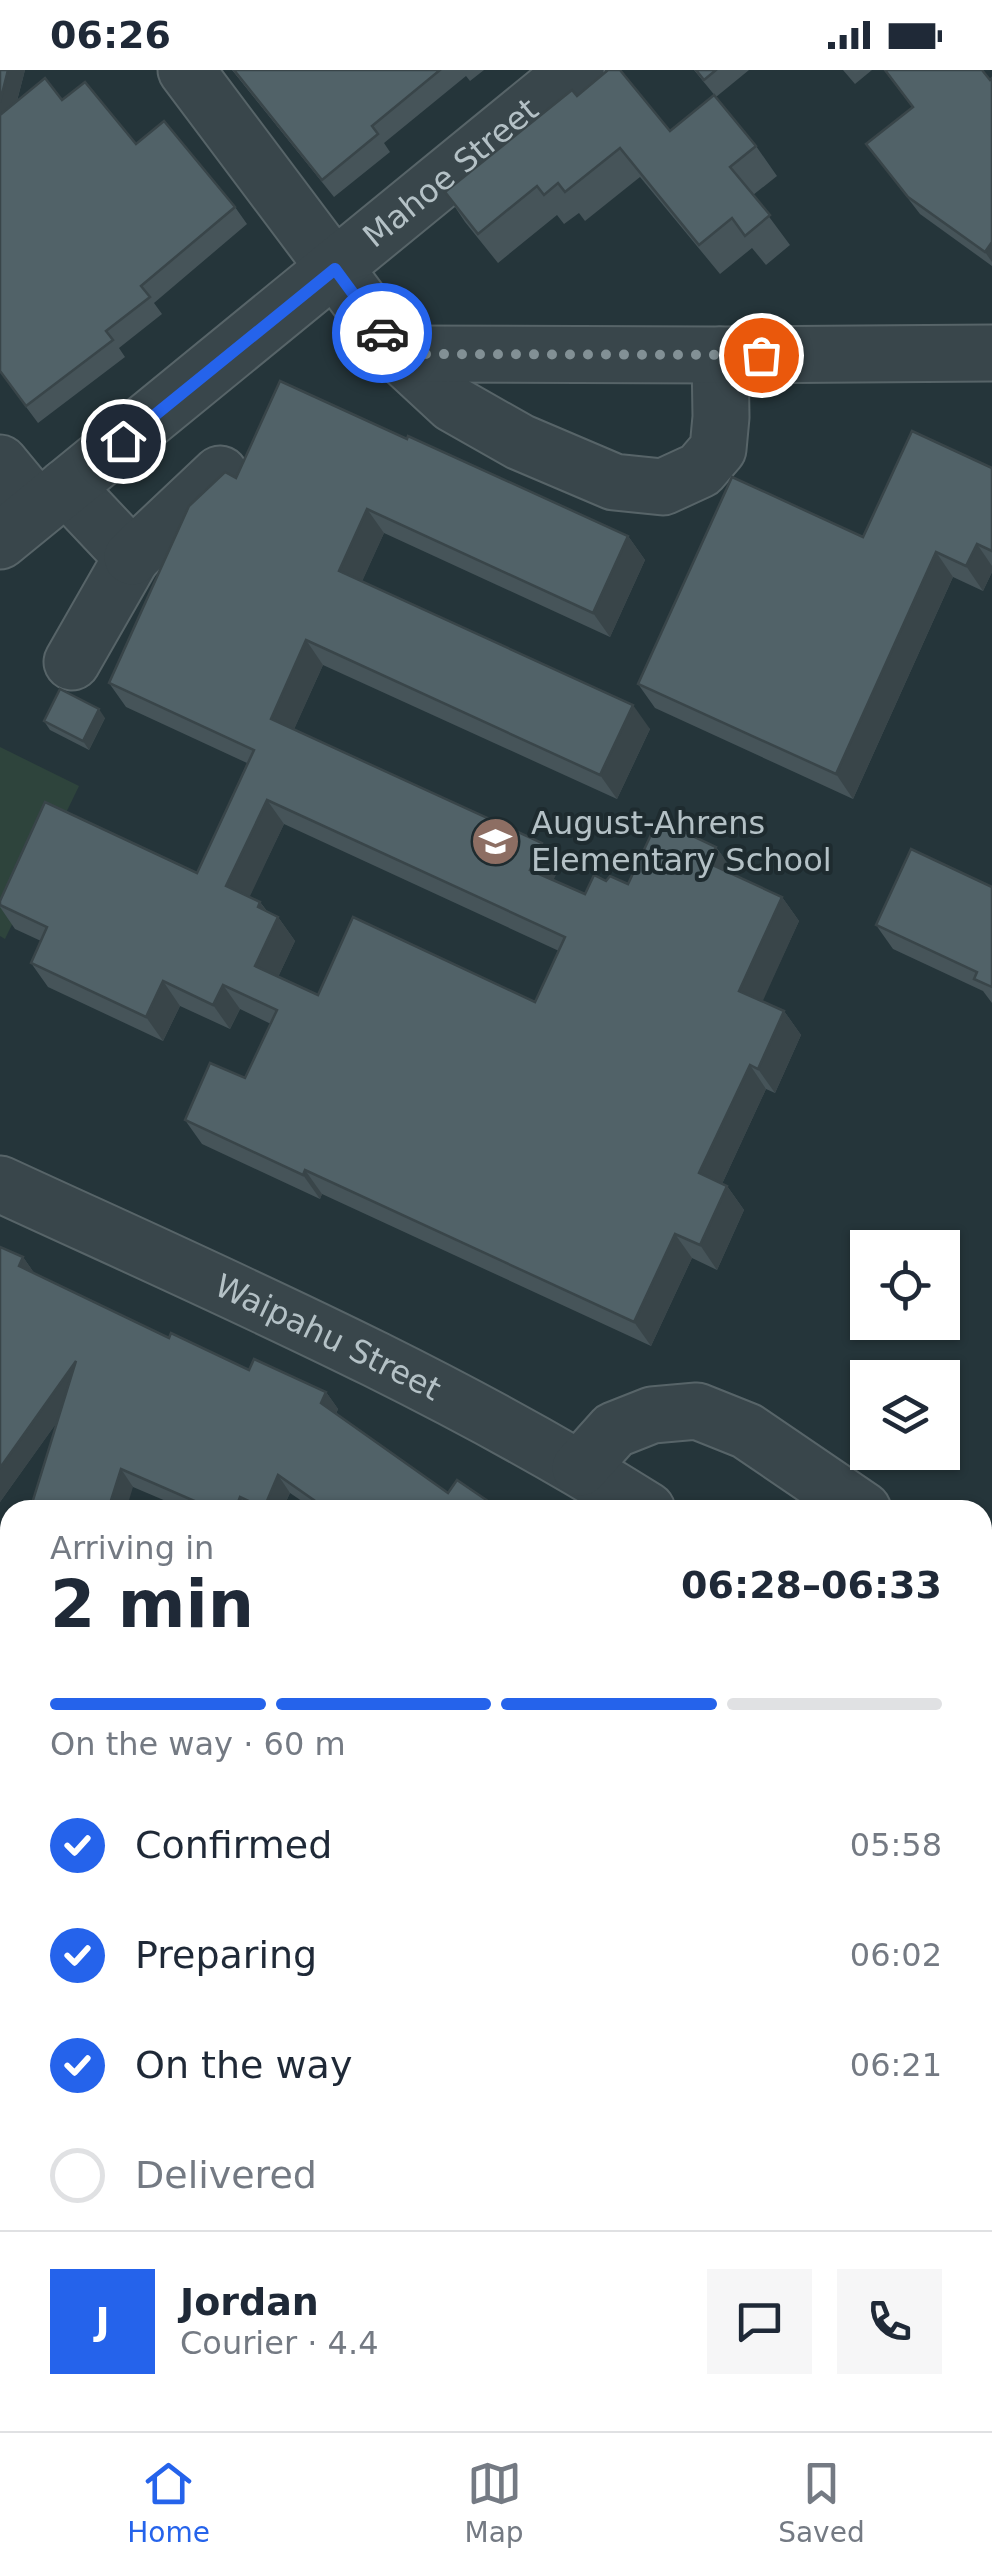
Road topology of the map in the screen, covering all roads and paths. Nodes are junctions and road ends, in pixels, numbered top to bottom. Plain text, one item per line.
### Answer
1 (186, 70) edge
2 (576, 70) edge
3 (335, 269) junction
4 (992, 352) edge
5 (399, 354) junction
6 (720, 355) junction
7 (0, 463) edge
8 (220, 474) edge
9 (35, 512) edge
10 (132, 557) junction
11 (72, 662) dead end
12 (0, 1184) edge
13 (580, 1468) junction
14 (631, 1500) edge
15 (848, 1500) edge

1 - 3 street
2 - 3 street, Mahoe Street
3 - 5 street
3 - 9 street, Mahoe Street
4 - 6 street
5 - 6 street
5 - 6 street
7 - 9 street
8 - 10 street
9 - 10 street
10 - 11 street
12 - 13 street, Waipahu Street
13 - 14 street, Waipahu Street
13 - 15 street

